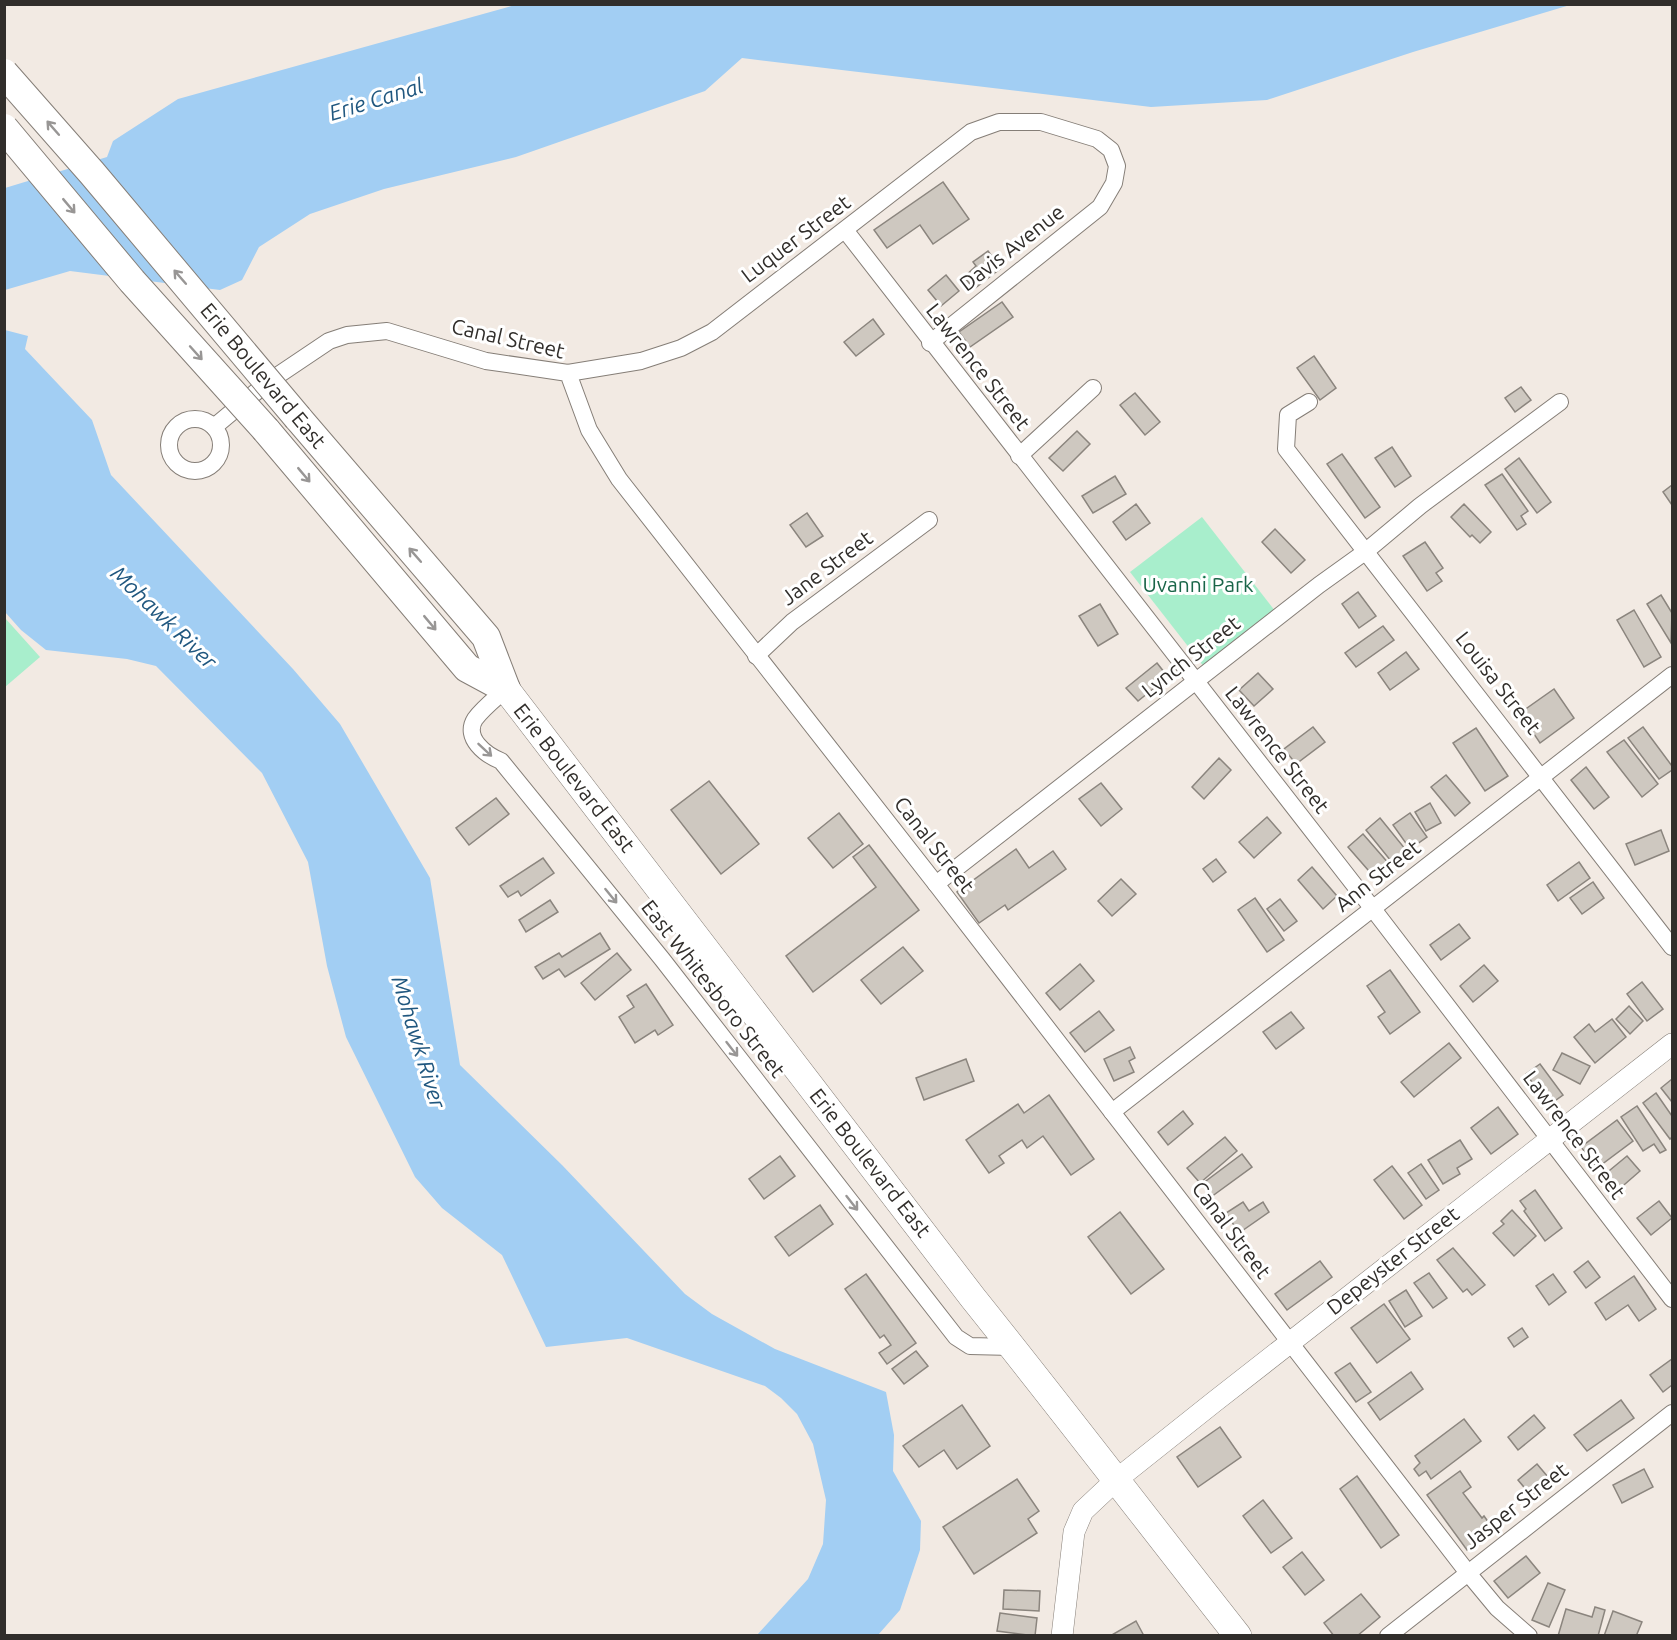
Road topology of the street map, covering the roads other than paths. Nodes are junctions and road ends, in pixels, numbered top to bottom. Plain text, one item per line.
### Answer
1 (4, 73) edge
2 (1041, 122) joint
3 (4, 128) edge
4 (845, 230) junction
5 (930, 343) junction
6 (568, 373) junction
7 (1093, 388) dead end
8 (1310, 402) dead end
9 (1560, 402) dead end
10 (214, 427) dead end
11 (1019, 456) junction
12 (929, 520) dead end
13 (1365, 552) junction
14 (756, 656) junction
15 (1672, 675) edge
16 (1196, 682) junction
17 (506, 688) junction
18 (1542, 777) junction
19 (936, 884) junction
20 (1373, 909) junction
21 (1672, 947) edge
22 (1672, 1044) edge
23 (1112, 1113) junction
24 (1550, 1139) junction
25 (1672, 1299) edge
26 (1290, 1343) junction
27 (1012, 1347) junction
28 (1672, 1413) edge
29 (1116, 1480) junction
30 (1468, 1573) junction
31 (1062, 1635) edge
32 (1238, 1635) edge
33 (1388, 1635) edge
34 (1528, 1635) edge

17 -> 1 highway, Erie Boulevard East, bridge
2 - 4 street, Luquer Street
2 - 5 street, Davis Avenue
3 -> 17 highway, Erie Boulevard East, bridge
4 - 5 street, Lawrence Street
4 - 6 street, Luquer Street
5 - 11 street, Lawrence Street
6 - 10 street, Canal Street
6 - 14 street, Canal Street
7 - 11 street
8 - 13 street, Louisa Street
9 - 13 street, Lynch Street
11 - 16 street, Lawrence Street
12 - 14 street, Jane Street
13 - 16 street, Lynch Street
13 - 18 street, Louisa Street
14 - 19 street, Canal Street
15 - 18 street, Ann Street
16 - 19 street, Lynch Street
16 - 20 street, Lawrence Street
17 - 27 main road, Erie Boulevard East
17 -> 27 street, East Whitesboro Street
18 - 20 street, Ann Street
18 - 21 street, Louisa Street
19 - 23 street, Canal Street
20 - 23 street, Ann Street
20 - 24 street, Lawrence Street
22 - 24 street, Depeyster Street
23 - 26 street, Canal Street
24 - 25 street, Lawrence Street
24 - 26 street, Depeyster Street
26 - 29 street, Depeyster Street
26 - 30 street, Canal Street
27 - 29 main road, Erie Boulevard East
28 - 30 street, Jasper Street
29 - 31 street, Depeyster Street
29 - 32 main road, Erie Boulevard East
30 - 33 street, Jasper Street
30 - 34 street, Canal Street

